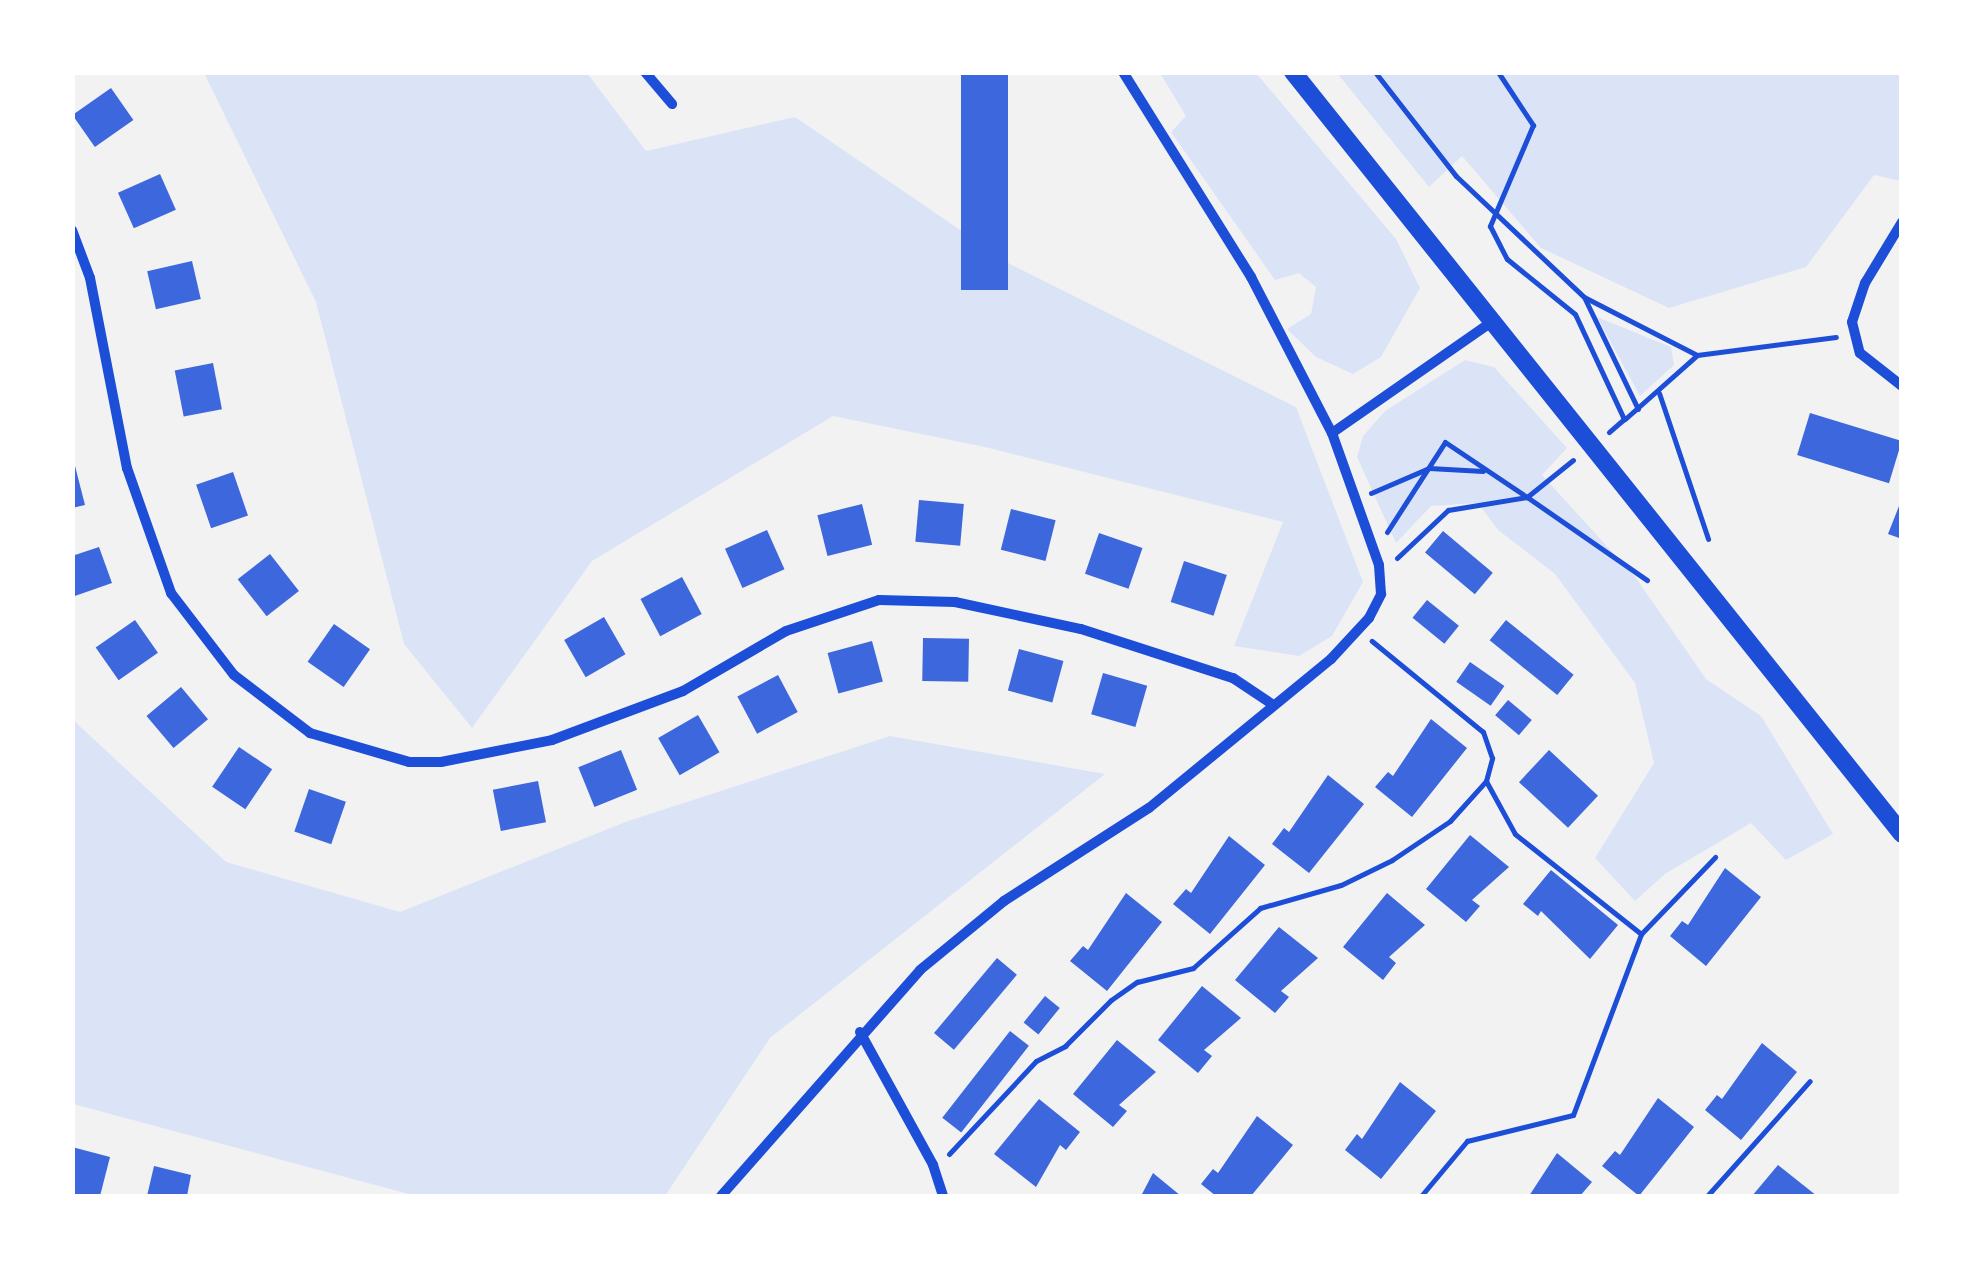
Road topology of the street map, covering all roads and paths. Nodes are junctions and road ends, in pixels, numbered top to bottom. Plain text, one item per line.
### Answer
1 (644, 72) edge
2 (1122, 72) edge
3 (1293, 72) edge
4 (1376, 72) edge
5 (1498, 72) edge
6 (672, 104) dead end
7 (1496, 213) junction
8 (1902, 222) edge
9 (72, 230) edge
10 (1584, 297) junction
11 (1492, 322) junction
12 (1854, 334) junction
13 (1697, 355) junction
14 (1902, 386) edge
15 (1659, 393) junction
16 (1638, 408) junction
17 (1624, 419) junction
18 (1332, 433) junction
19 (1598, 440) dead end
20 (1584, 450) dead end
21 (1429, 468) junction
22 (1526, 497) junction
23 (1357, 504) junction
24 (1708, 539) dead end
25 (1648, 580) dead end
26 (1388, 629) dead end
27 (1358, 630) junction
28 (1372, 642) junction
29 (1358, 654) dead end
30 (1272, 704) junction
31 (1486, 782) junction
32 (1902, 834) edge
33 (1715, 857) dead end
34 (1641, 934) junction
35 (860, 1032) junction
36 (1810, 1082) dead end
37 (932, 1165) junction
38 (721, 1196) edge
39 (942, 1196) edge
40 (1421, 1196) edge
41 (1707, 1196) edge

1 - 6 street
2 - 18 street
3 - 11 main road
4 - 7 path
5 - 7 path
7 - 10 path
7 - 17 path
8 - 12 street
9 - 30 street
10 - 13 path
10 - 16 path
11 - 18 street
11 - 32 main road
12 - 13 path
12 - 14 street
13 - 15 path
15 - 16 path
15 - 24 path
16 - 17 path
17 - 19 path
18 - 23 street
20 - 22 path
21 - 22 path
21 - 22 path
21 - 22 path
21 - 23 path
22 - 25 path
23 - 27 street
26 - 28 path
27 - 28 path
27 - 30 street
28 - 29 path
28 - 31 path
30 - 35 street
31 - 34 path
31 - 37 path
33 - 34 path
34 - 40 path
35 - 37 street
35 - 38 street
36 - 41 path
37 - 39 street

